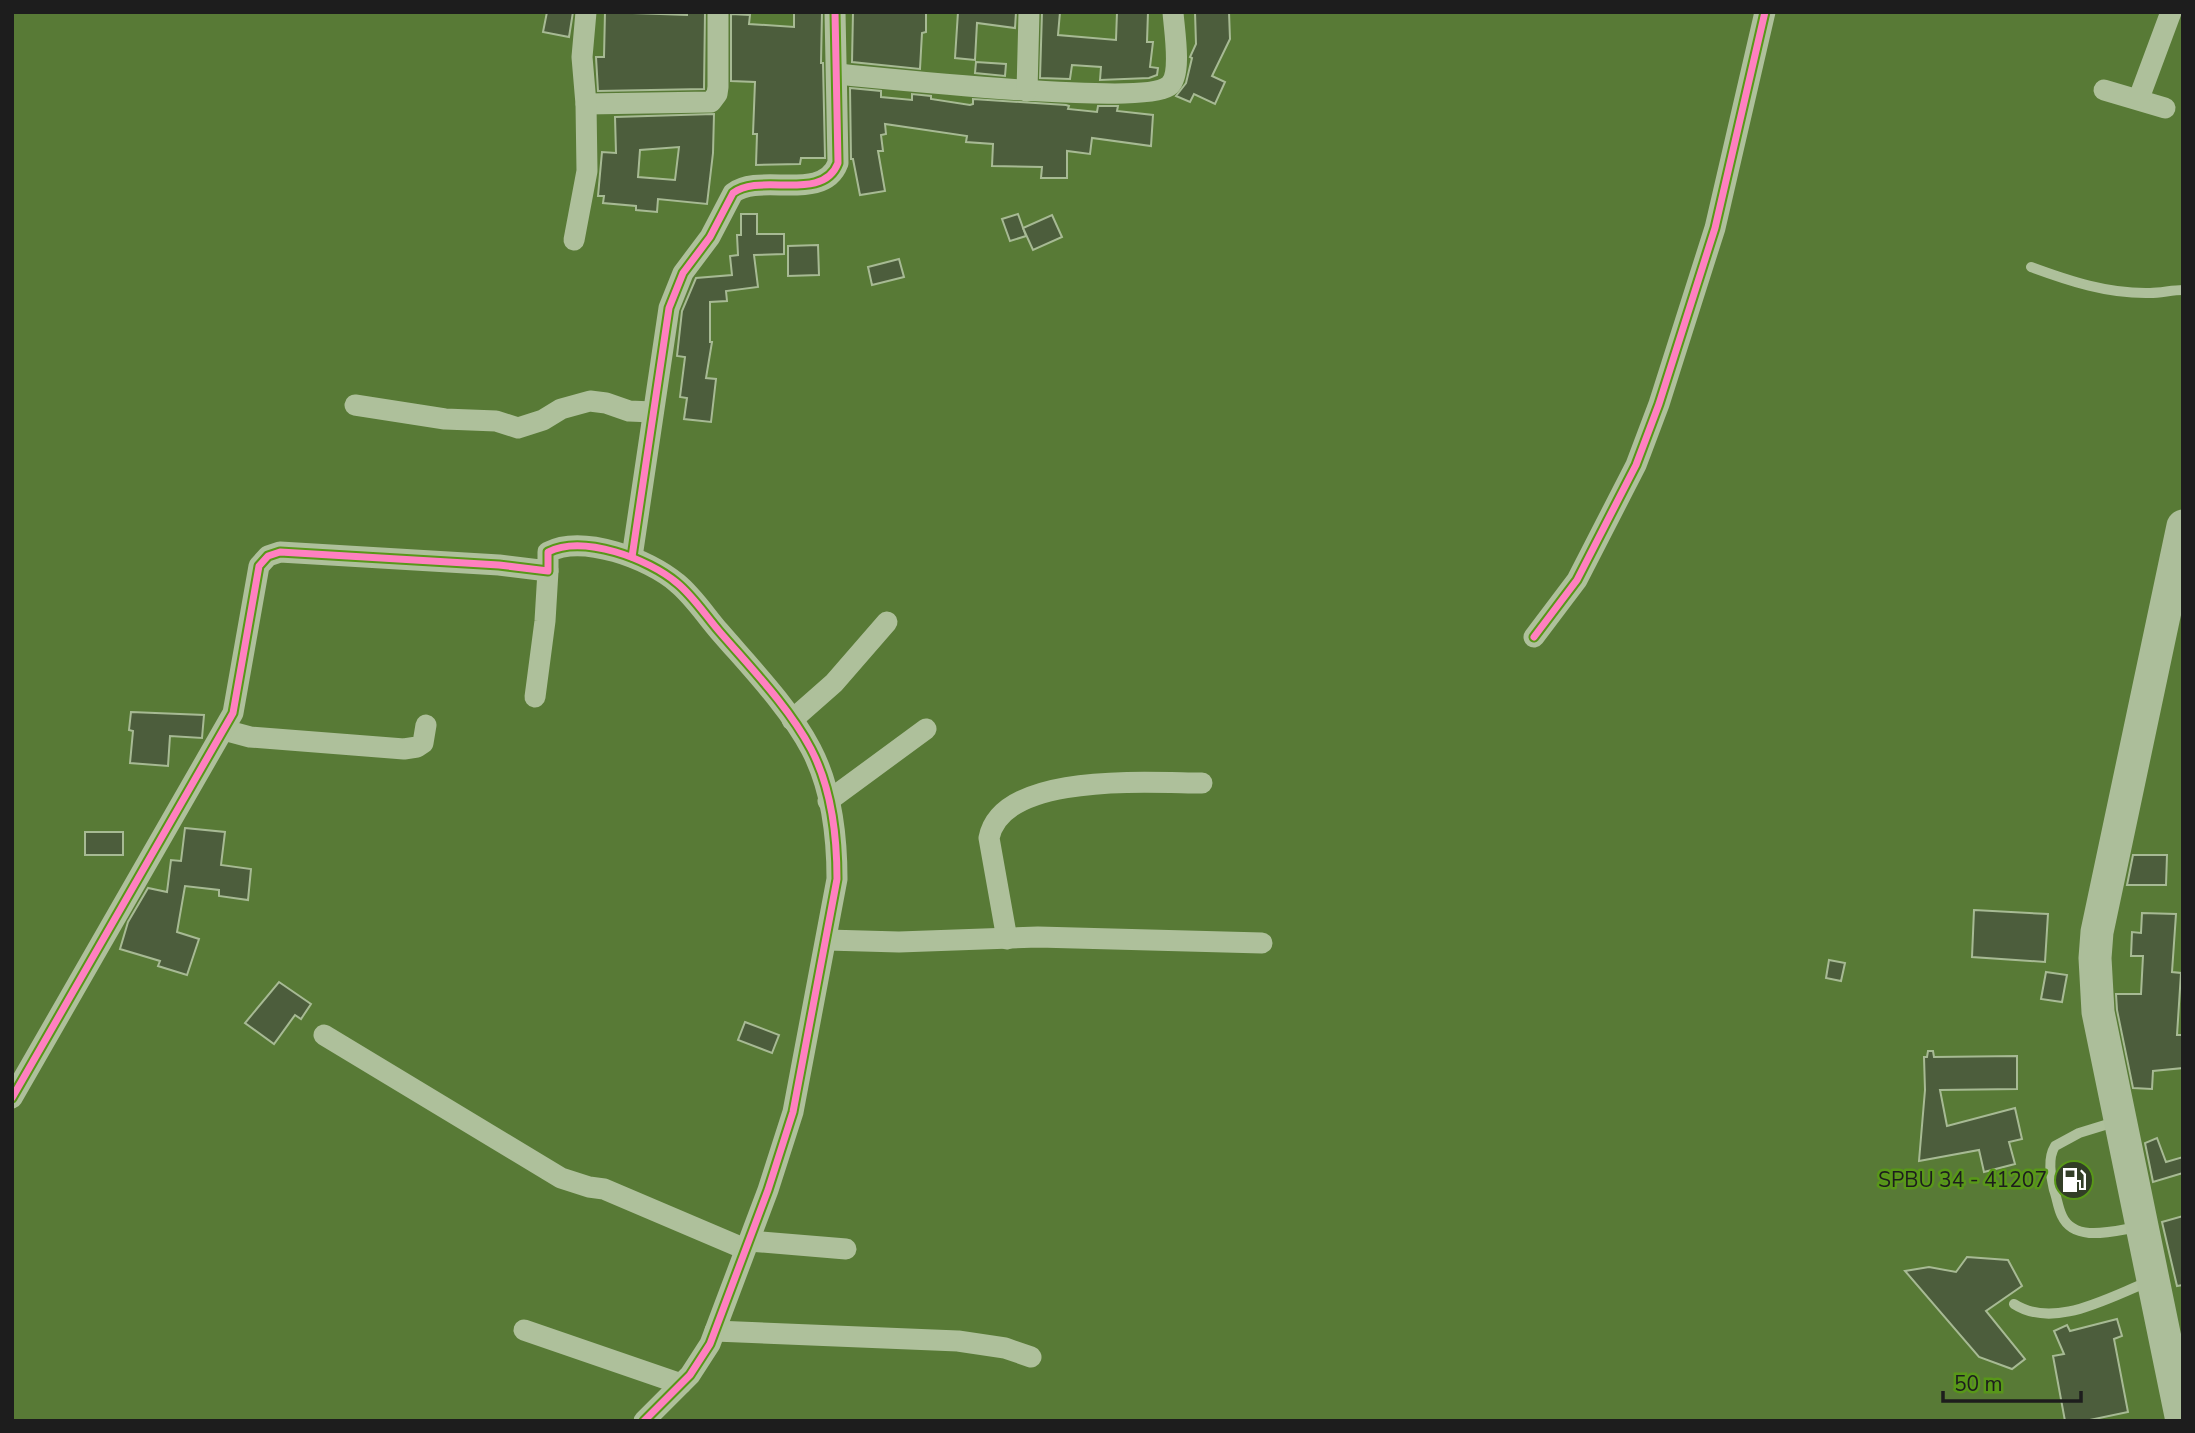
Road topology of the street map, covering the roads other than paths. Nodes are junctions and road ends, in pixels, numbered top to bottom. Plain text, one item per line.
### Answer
1 (586, 12) edge
2 (718, 12) edge
3 (835, 12) edge
4 (1029, 12) edge
5 (1172, 12) edge
6 (1765, 12) edge
7 (2171, 12) edge
8 (837, 74) junction
9 (2105, 90) dead end
10 (1027, 91) junction
11 (2139, 98) junction
12 (586, 104) junction
13 (2165, 108) dead end
14 (574, 240) dead end
15 (2031, 267) dead end
16 (2183, 290) edge
17 (355, 405) dead end
18 (653, 412) junction
19 (2183, 526) edge
20 (632, 557) junction
21 (548, 571) junction
22 (887, 622) dead end
23 (1534, 637) dead end
24 (535, 697) dead end
25 (792, 720) junction
26 (426, 725) dead end
27 (926, 729) dead end
28 (224, 730) junction
29 (1202, 783) dead end
30 (828, 801) junction
31 (1007, 939) junction
32 (827, 940) junction
33 (1262, 943) dead end
34 (324, 1035) dead end
35 (12, 1098) edge
36 (2121, 1120) junction
37 (2143, 1226) junction
38 (747, 1245) junction
39 (846, 1249) dead end
40 (2154, 1280) junction
41 (2014, 1304) dead end
42 (524, 1330) dead end
43 (715, 1331) junction
44 (1031, 1357) dead end
45 (681, 1384) junction
46 (644, 1421) edge
47 (2182, 1421) edge

1 - 12 street
2 - 12 street
3 - 8 street
4 - 10 street
5 - 10 street
6 - 23 street
7 - 11 street
8 - 10 street
8 - 18 street
9 - 11 street
11 - 13 street
12 - 14 street
15 - 16 lane
17 - 18 street
18 - 20 street
19 - 36 main road
20 - 21 street
20 - 25 street
21 - 24 street
21 - 28 street
22 - 25 street
25 - 30 street
26 - 28 street
27 - 30 street
28 - 35 street
29 - 31 street
30 - 32 street
31 - 32 street
31 - 33 street
32 - 38 street
34 - 38 street
36 - 37 main road
36 - 37 lane
37 - 40 main road
38 - 39 street
38 - 43 street
40 - 41 lane
40 - 47 main road
42 - 45 street
43 - 44 street
43 - 45 street
45 - 46 street

